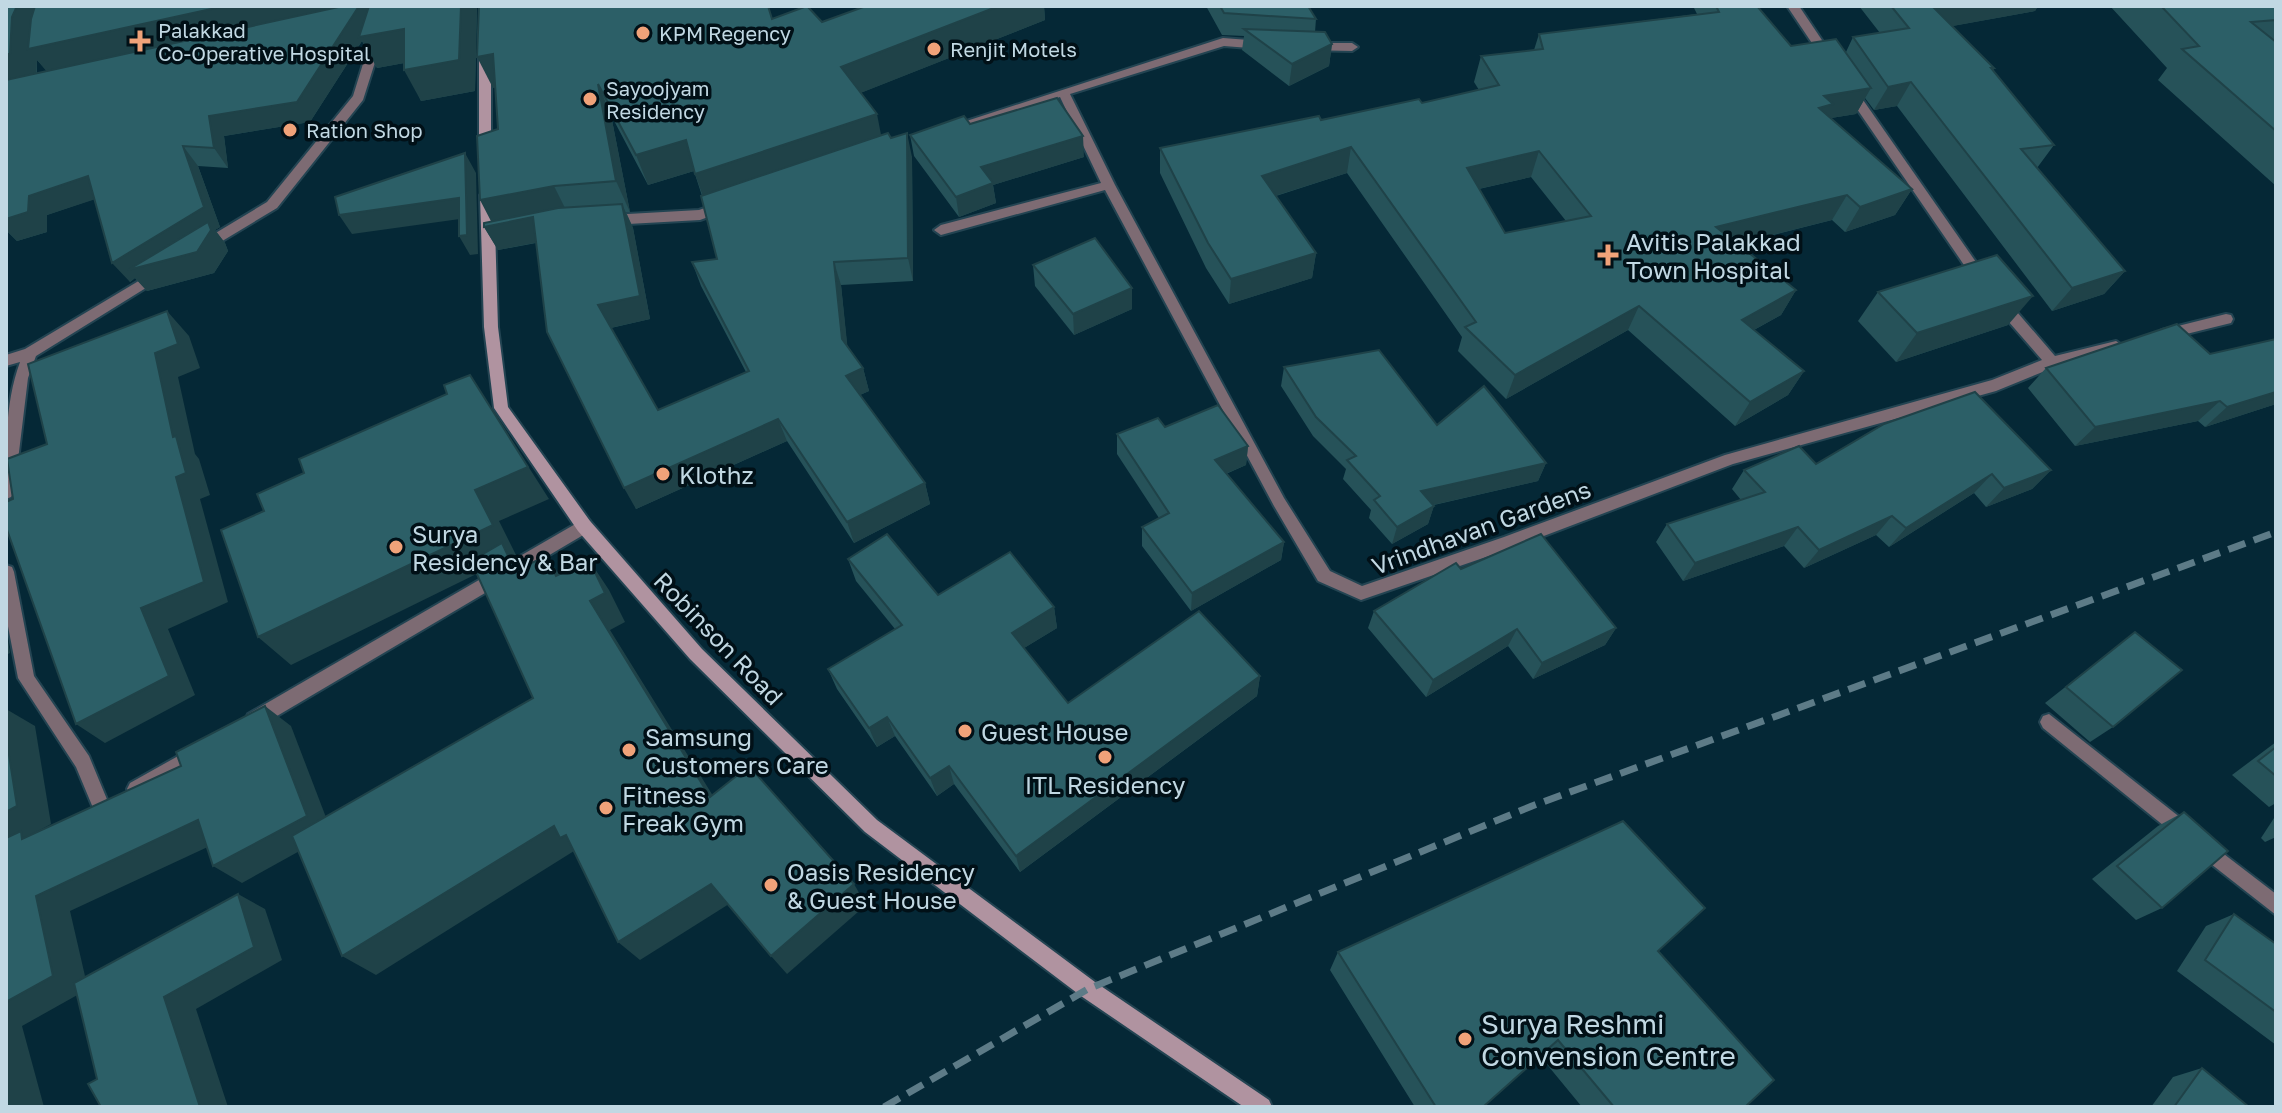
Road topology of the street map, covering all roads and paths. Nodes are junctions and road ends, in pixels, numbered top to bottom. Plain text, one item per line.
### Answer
1 (1793, 6) edge
2 (390, 10) edge
3 (368, 16) edge
4 (486, 36) edge
5 (1352, 47) dead end
6 (1063, 92) junction
7 (933, 136) edge
8 (1109, 185) junction
9 (744, 200) edge
10 (599, 221) edge
11 (941, 230) dead end
12 (192, 254) edge
13 (165, 271) edge
14 (2226, 319) dead end
15 (2153, 337) edge
16 (2124, 344) edge
17 (30, 353) junction
18 (6, 361) edge
19 (2052, 362) junction
20 (6, 493) edge
21 (584, 526) junction
22 (6, 572) edge
23 (2049, 722) dead end
24 (239, 728) edge
25 (212, 745) edge
26 (2276, 906) edge
27 (1262, 1107) edge

1 - 19 street
2 - 3 street
2 - 12 street
4 - 21 street, Robinson Road
5 - 6 street
6 - 7 street
6 - 8 street, Vrindhavan Gardens
8 - 11 street
8 - 19 street, Vrindhavan Gardens
9 - 10 street
13 - 17 street
14 - 15 street
16 - 19 street, Vrindhavan Gardens
17 - 18 street
17 - 20 street
21 - 24 street
21 - 27 street, Robinson Road
22 - 25 street
23 - 26 street

